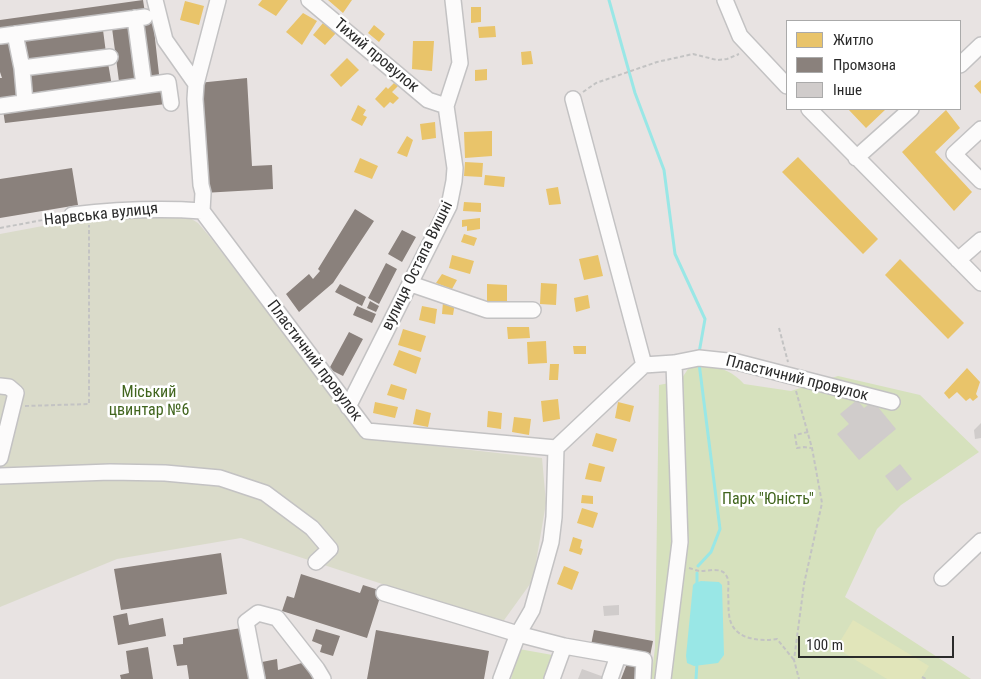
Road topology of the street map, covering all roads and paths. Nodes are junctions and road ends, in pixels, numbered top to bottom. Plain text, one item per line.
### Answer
1 (155, 0) edge
2 (218, 0) edge
3 (309, 0) edge
4 (454, 0) edge
5 (725, 0) edge
6 (7, 35) edge
7 (981, 45) edge
8 (740, 54) dead end
9 (110, 57) dead end
10 (961, 64) edge
11 (22, 68) junction
12 (196, 84) junction
13 (144, 85) junction
14 (786, 85) edge
15 (573, 99) joint
16 (25, 102) junction
17 (171, 103) dead end
18 (0, 106) edge
19 (446, 106) junction
20 (810, 110) edge
21 (910, 110) edge
22 (981, 129) edge
23 (856, 158) junction
24 (981, 181) edge
25 (202, 211) junction
26 (89, 213) junction
27 (72, 215) joint
28 (0, 228) edge
29 (981, 240) edge
30 (958, 260) junction
31 (981, 283) edge
32 (410, 284) junction
33 (533, 310) dead end
34 (779, 328) dead end
35 (674, 363) junction
36 (644, 365) junction
37 (792, 375) junction
38 (0, 386) edge
39 (892, 402) dead end
40 (14, 407) junction
41 (348, 407) junction
42 (808, 432) junction
43 (556, 448) junction
44 (812, 448) junction
45 (0, 458) edge
46 (0, 476) edge
47 (981, 541) edge
48 (316, 562) dead end
49 (676, 568) junction
50 (942, 578) dead end
51 (384, 593) dead end
52 (518, 634) junction
53 (564, 646) junction
54 (618, 656) junction
55 (794, 660) junction
56 (922, 677) dead end
57 (256, 679) edge
58 (323, 679) edge
59 (502, 679) edge
60 (552, 679) edge
61 (610, 679) edge
62 (643, 679) edge
63 (663, 679) edge
64 (800, 679) edge
65 (926, 679) edge

1 - 12 street
2 - 12 street
3 - 19 street, Тихий провулок
4 - 19 street, вулиця Остапа Вишні
5 - 14 street
6 - 11 street
6 - 13 street
7 - 10 street
8 - 15 path
9 - 11 street
11 - 16 street
12 - 25 street
13 - 16 street
13 - 17 street
15 - 36 street
16 - 18 street
19 - 32 street, вулиця Остапа Вишні
20 - 23 street
21 - 23 street
22 - 24 street
23 - 30 street
25 - 26 street, Нарвська вулиця
25 - 41 street, Пластичний провулок
26 - 27 street, Нарвська вулиця
26 - 40 path
27 - 28 path, Нарвська вулиця
29 - 30 street
30 - 31 street
32 - 33 street
32 - 41 street, вулиця Остапа Вишні
34 - 37 path
35 - 36 street, Пластичний провулок
35 - 37 street, Пластичний провулок
35 - 49 street
36 - 43 street
37 - 39 street, Пластичний провулок
37 - 42 path
38 - 40 street
40 - 45 street
41 - 43 street, Пластичний провулок
42 - 44 path
42 - 44 path
43 - 52 street
44 - 55 path
46 - 48 street
47 - 50 street
49 - 55 path
49 - 63 street
51 - 52 street
52 - 53 street
52 - 59 street
53 - 54 street
53 - 60 street
54 - 61 street
54 - 62 street
55 - 64 path
56 - 65 path
57 - 58 street

